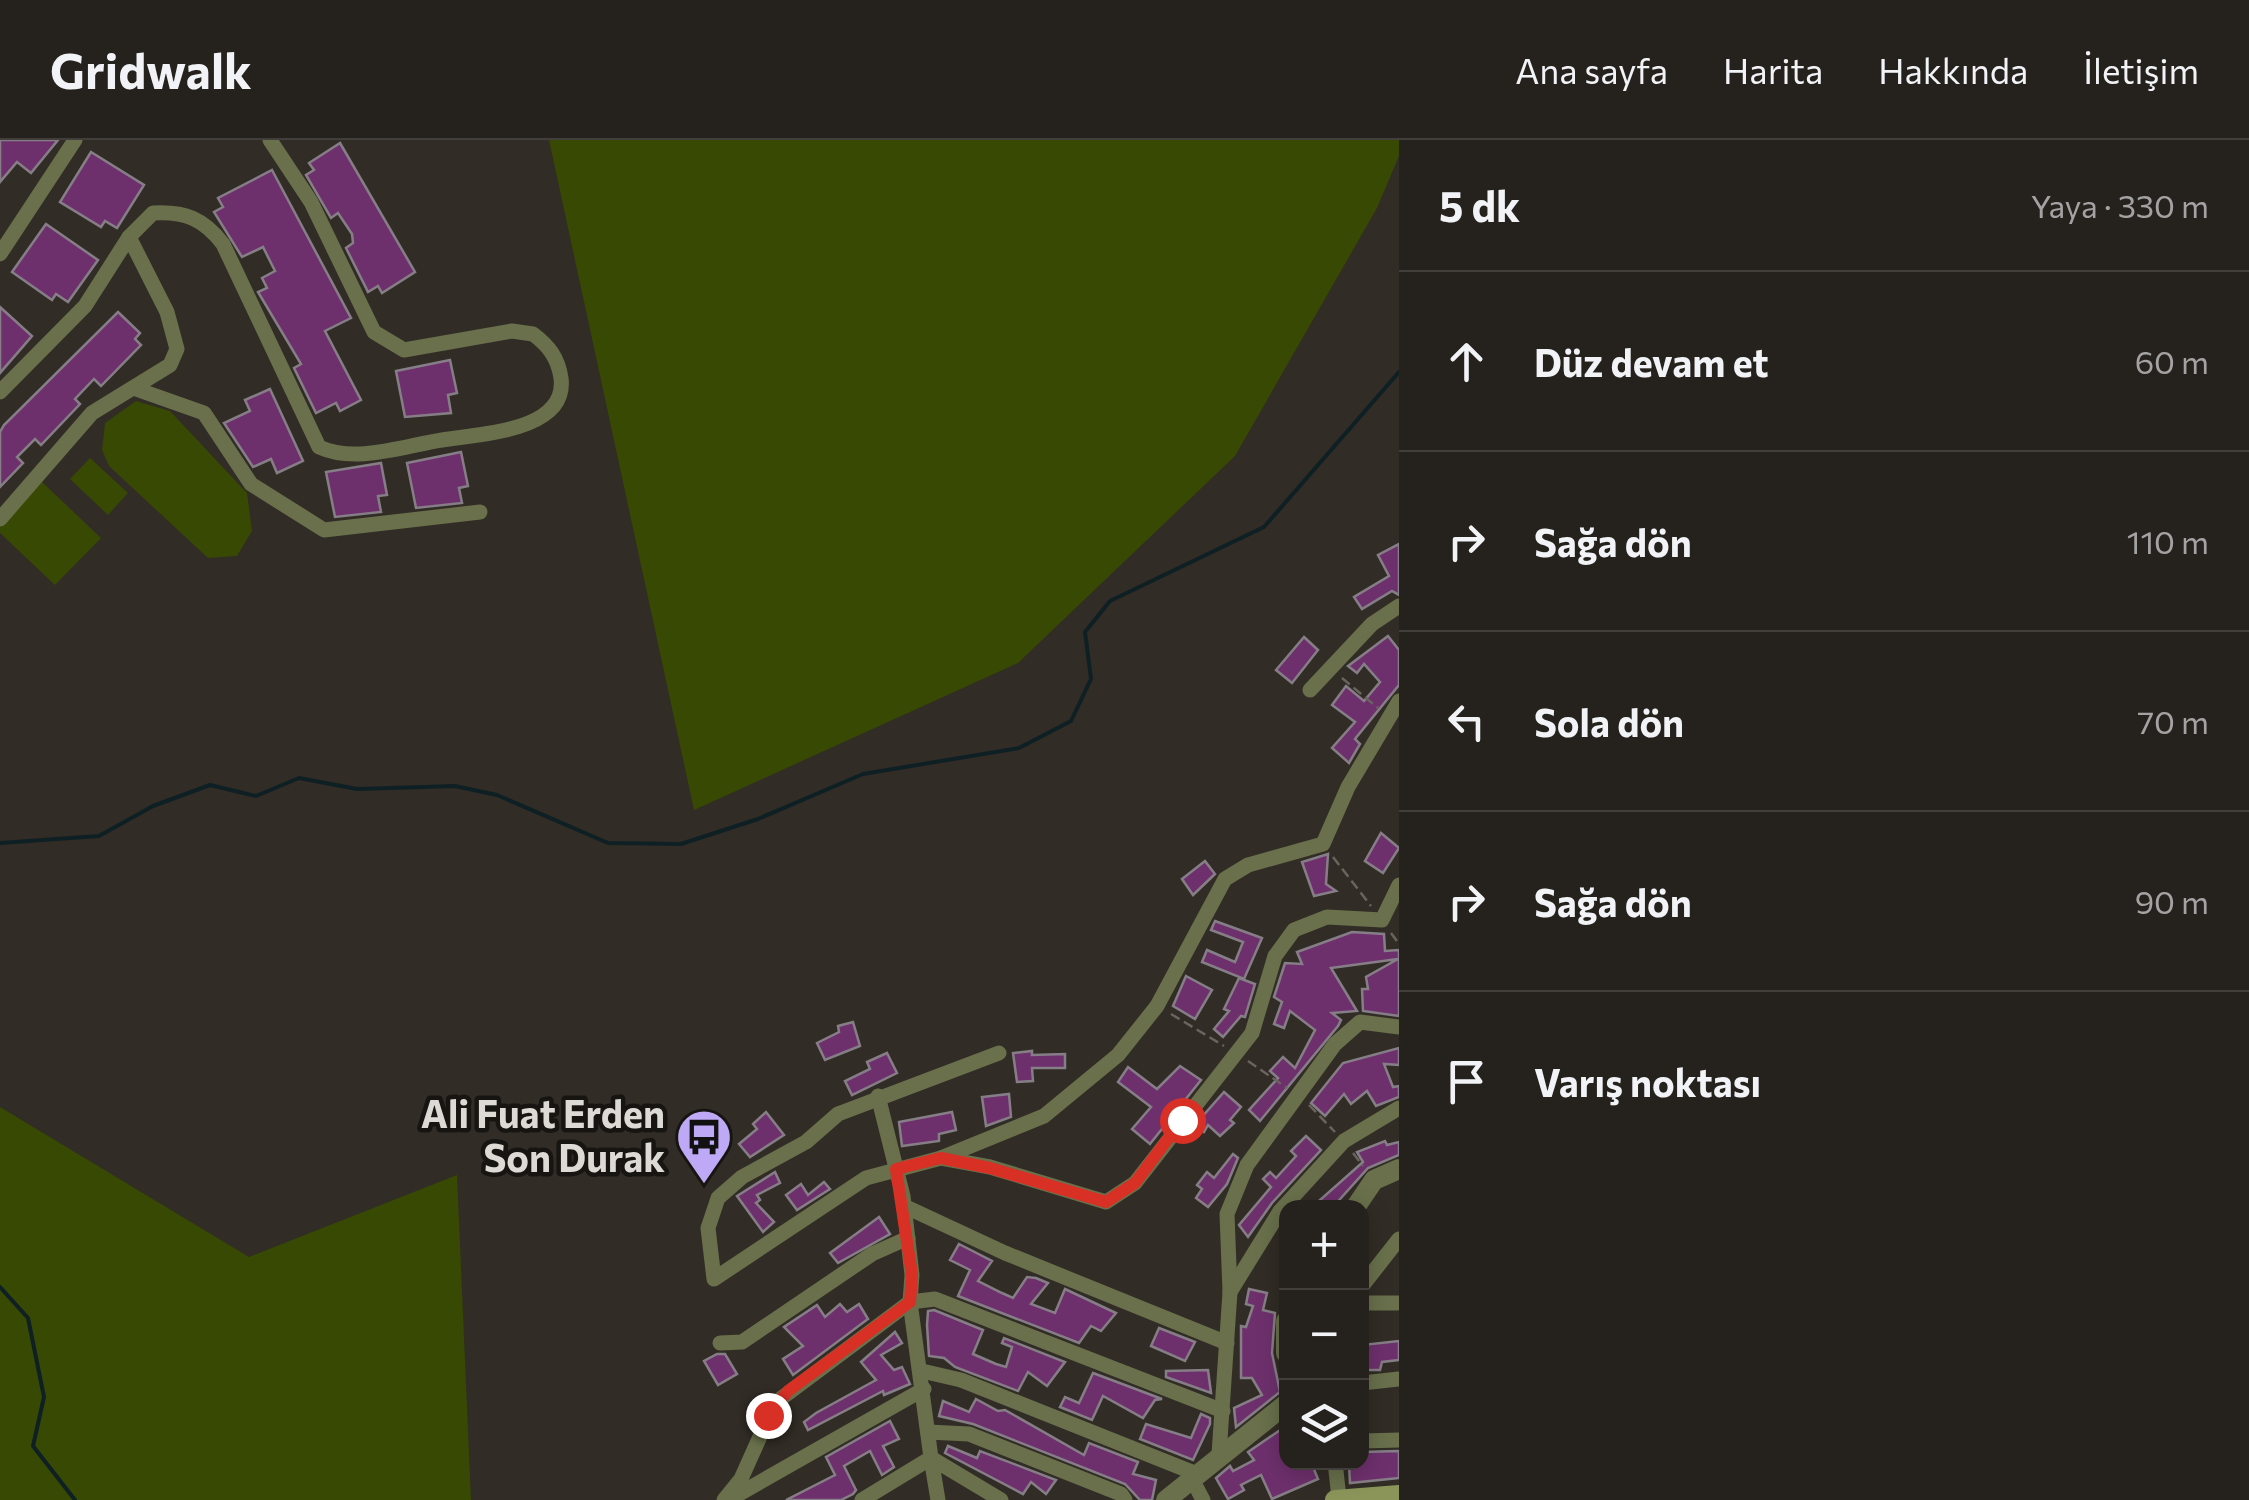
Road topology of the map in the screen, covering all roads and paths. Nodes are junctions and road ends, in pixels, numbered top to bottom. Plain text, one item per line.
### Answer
1 (74, 140) edge
2 (270, 140) edge
3 (129, 237) junction
4 (0, 254) edge
5 (136, 389) junction
6 (0, 392) edge
7 (480, 512) dead end
8 (0, 518) edge
9 (1399, 606) edge
10 (1328, 667) junction
11 (1310, 690) dead end
12 (1399, 701) edge
13 (1387, 715) junction
14 (1323, 844) junction
15 (1399, 885) edge
16 (1382, 920) junction
17 (1399, 944) edge
18 (1157, 1006) junction
19 (1399, 1026) edge
20 (999, 1053) dead end
21 (1235, 1053) junction
22 (878, 1096) junction
23 (1301, 1097) junction
24 (1399, 1108) edge
25 (1344, 1141) junction
26 (941, 1158) junction
27 (1399, 1168) edge
28 (896, 1169) junction
29 (1374, 1180) junction
30 (1361, 1200) edge
31 (904, 1206) junction
32 (908, 1238) junction
33 (1399, 1239) edge
34 (1369, 1277) edge
35 (1230, 1292) junction
36 (910, 1302) junction
37 (1369, 1303) edge
38 (1399, 1303) edge
39 (1227, 1343) junction
40 (720, 1344) dead end
41 (922, 1371) junction
42 (1399, 1379) edge
43 (1369, 1382) edge
44 (924, 1389) junction
45 (1279, 1409) edge
46 (1223, 1411) junction
47 (928, 1432) junction
48 (1399, 1440) edge
49 (1369, 1441) edge
50 (1220, 1454) junction
51 (931, 1458) junction
52 (1336, 1470) edge
53 (1194, 1476) junction
54 (1399, 1495) edge
55 (1337, 1499) edge
56 (726, 1500) edge
57 (862, 1500) edge
58 (938, 1500) edge
59 (1001, 1500) edge
60 (1124, 1500) edge
61 (1166, 1500) edge
62 (1203, 1500) edge

1 - 4 street
2 - 3 street
3 - 5 street
3 - 6 street
5 - 7 street
5 - 8 street
9 - 10 street
10 - 11 street
10 - 13 path
12 - 13 street
13 - 14 street
14 - 16 path
14 - 18 street
15 - 16 street
16 - 17 path
16 - 21 street
18 - 21 path
18 - 26 street
19 - 23 street
20 - 22 street
21 - 23 path
21 - 26 street
22 - 28 street
22 - 28 street
23 - 25 path
23 - 35 street
24 - 25 street
25 - 29 path
25 - 35 street
26 - 28 street
27 - 29 street
28 - 31 street
29 - 30 street
31 - 32 street
31 - 39 street
32 - 36 street
32 - 40 street
33 - 34 street
35 - 39 street
36 - 41 street
36 - 46 street
36 - 56 street
37 - 38 street
39 - 46 street
41 - 44 street
41 - 53 street
42 - 43 street
44 - 47 street
44 - 56 street
45 - 50 street
46 - 50 street
47 - 51 street
47 - 60 street
48 - 49 street
50 - 53 street
51 - 57 street
51 - 58 street
51 - 59 street
52 - 55 street
53 - 61 street
53 - 62 street
54 - 55 main road

